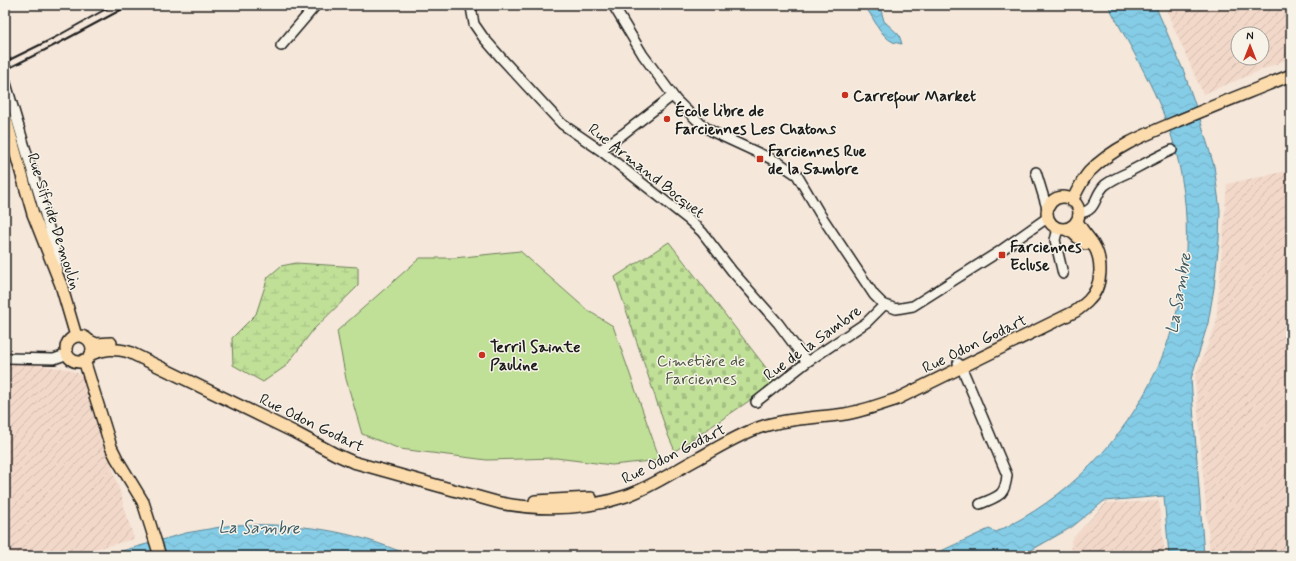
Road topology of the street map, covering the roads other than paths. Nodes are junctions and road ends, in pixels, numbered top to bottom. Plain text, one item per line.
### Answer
1 (316, 5) edge
2 (472, 5) edge
3 (613, 5) edge
4 (282, 46) dead end
5 (1291, 75) edge
6 (5, 80) edge
7 (672, 96) junction
8 (5, 116) edge
9 (600, 150) junction
10 (1172, 150) dead end
11 (1036, 172) dead end
12 (1072, 201) junction
13 (1047, 213) junction
14 (1078, 217) junction
15 (1062, 229) junction
16 (1063, 274) dead end
17 (60, 285) junction
18 (884, 305) junction
19 (76, 336) junction
20 (90, 341) junction
21 (68, 354) junction
22 (87, 357) junction
23 (5, 358) edge
24 (807, 362) junction
25 (960, 366) junction
26 (756, 402) dead end
27 (980, 504) dead end
28 (160, 556) edge

1 - 4 street
2 - 9 street, Rue Armand Bocquet
3 - 7 street
5 - 12 main road
6 - 17 street
7 - 9 street
7 - 18 street
8 - 17 main road, Rue Sifride Demoulin
9 - 24 street, Rue Armand Bocquet
10 - 14 street
11 - 13 street
12 - 13 main road
12 - 14 main road
13 - 15 main road
13 - 18 street
14 - 15 main road
14 - 25 main road, Rue Odon Godart
15 - 16 street
15 - 25 main road, Rue Odon Godart
17 - 19 main road, Rue Sifride Demoulin
18 - 24 street, Rue de la Sambre
19 - 20 main road
19 - 21 main road
20 - 22 main road
20 - 25 main road, Rue Odon Godart
21 - 22 main road
21 - 23 street
22 - 25 main road, Rue Odon Godart
22 - 28 main road
24 - 26 street, Rue de la Sambre
25 - 27 street

